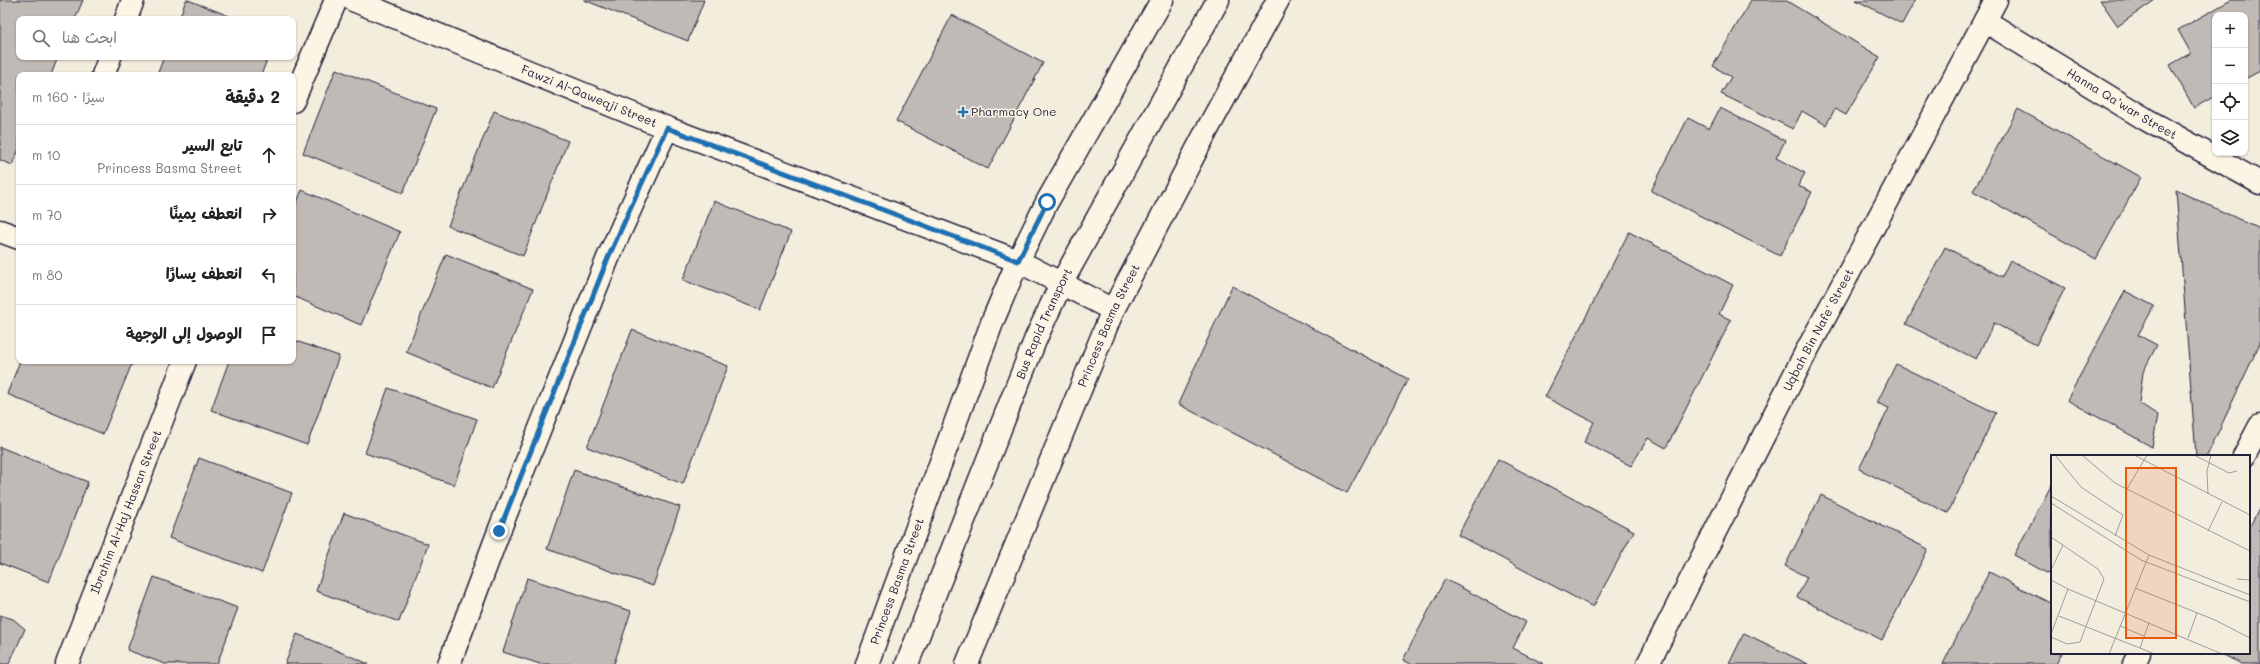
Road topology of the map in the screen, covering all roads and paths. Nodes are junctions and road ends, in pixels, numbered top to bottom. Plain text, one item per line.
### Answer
1 (133, 0) edge
2 (336, 0) edge
3 (353, 0) edge
4 (1162, 0) edge
5 (1218, 0) edge
6 (1278, 0) edge
7 (1996, 0) edge
8 (127, 16) edge
9 (1985, 21) junction
10 (109, 60) edge
11 (104, 72) edge
12 (296, 94) edge
13 (667, 128) junction
14 (2260, 183) edge
15 (0, 231) edge
16 (16, 237) edge
17 (1018, 261) junction
18 (1061, 284) junction
19 (1113, 310) junction
20 (184, 364) edge
21 (2260, 426) edge
22 (2245, 455) edge
23 (2139, 654) edge
24 (67, 664) edge
25 (449, 664) edge
26 (867, 664) edge
27 (907, 664) edge
28 (967, 664) edge
29 (1648, 664) edge
30 (2134, 664) edge

1 - 8 street
2 - 12 street
3 - 13 street, Fawzi Al-Qaweqji Street
4 - 17 street, Princess Basma Street
5 - 18 street, Bus Rapid Transport
6 - 19 street, Princess Basma Street
7 - 9 street, Uqbah Bin Nafe' Street
9 - 14 street, Hanna Qa’war Street
9 - 29 street, Uqbah Bin Nafe' Street
10 - 11 street
13 - 17 street, Fawzi Al-Qaweqji Street
13 - 25 street
15 - 16 street
17 - 18 street, Fawzi Al-Qaweqji Street
17 - 26 street, Princess Basma Street
18 - 19 street, Fawzi Al-Qaweqji Street
18 - 27 street, Bus Rapid Transport
19 - 28 street, Princess Basma Street
20 - 24 street, Ibrahim Al-Haj Hassan Street
21 - 22 street
23 - 30 street

